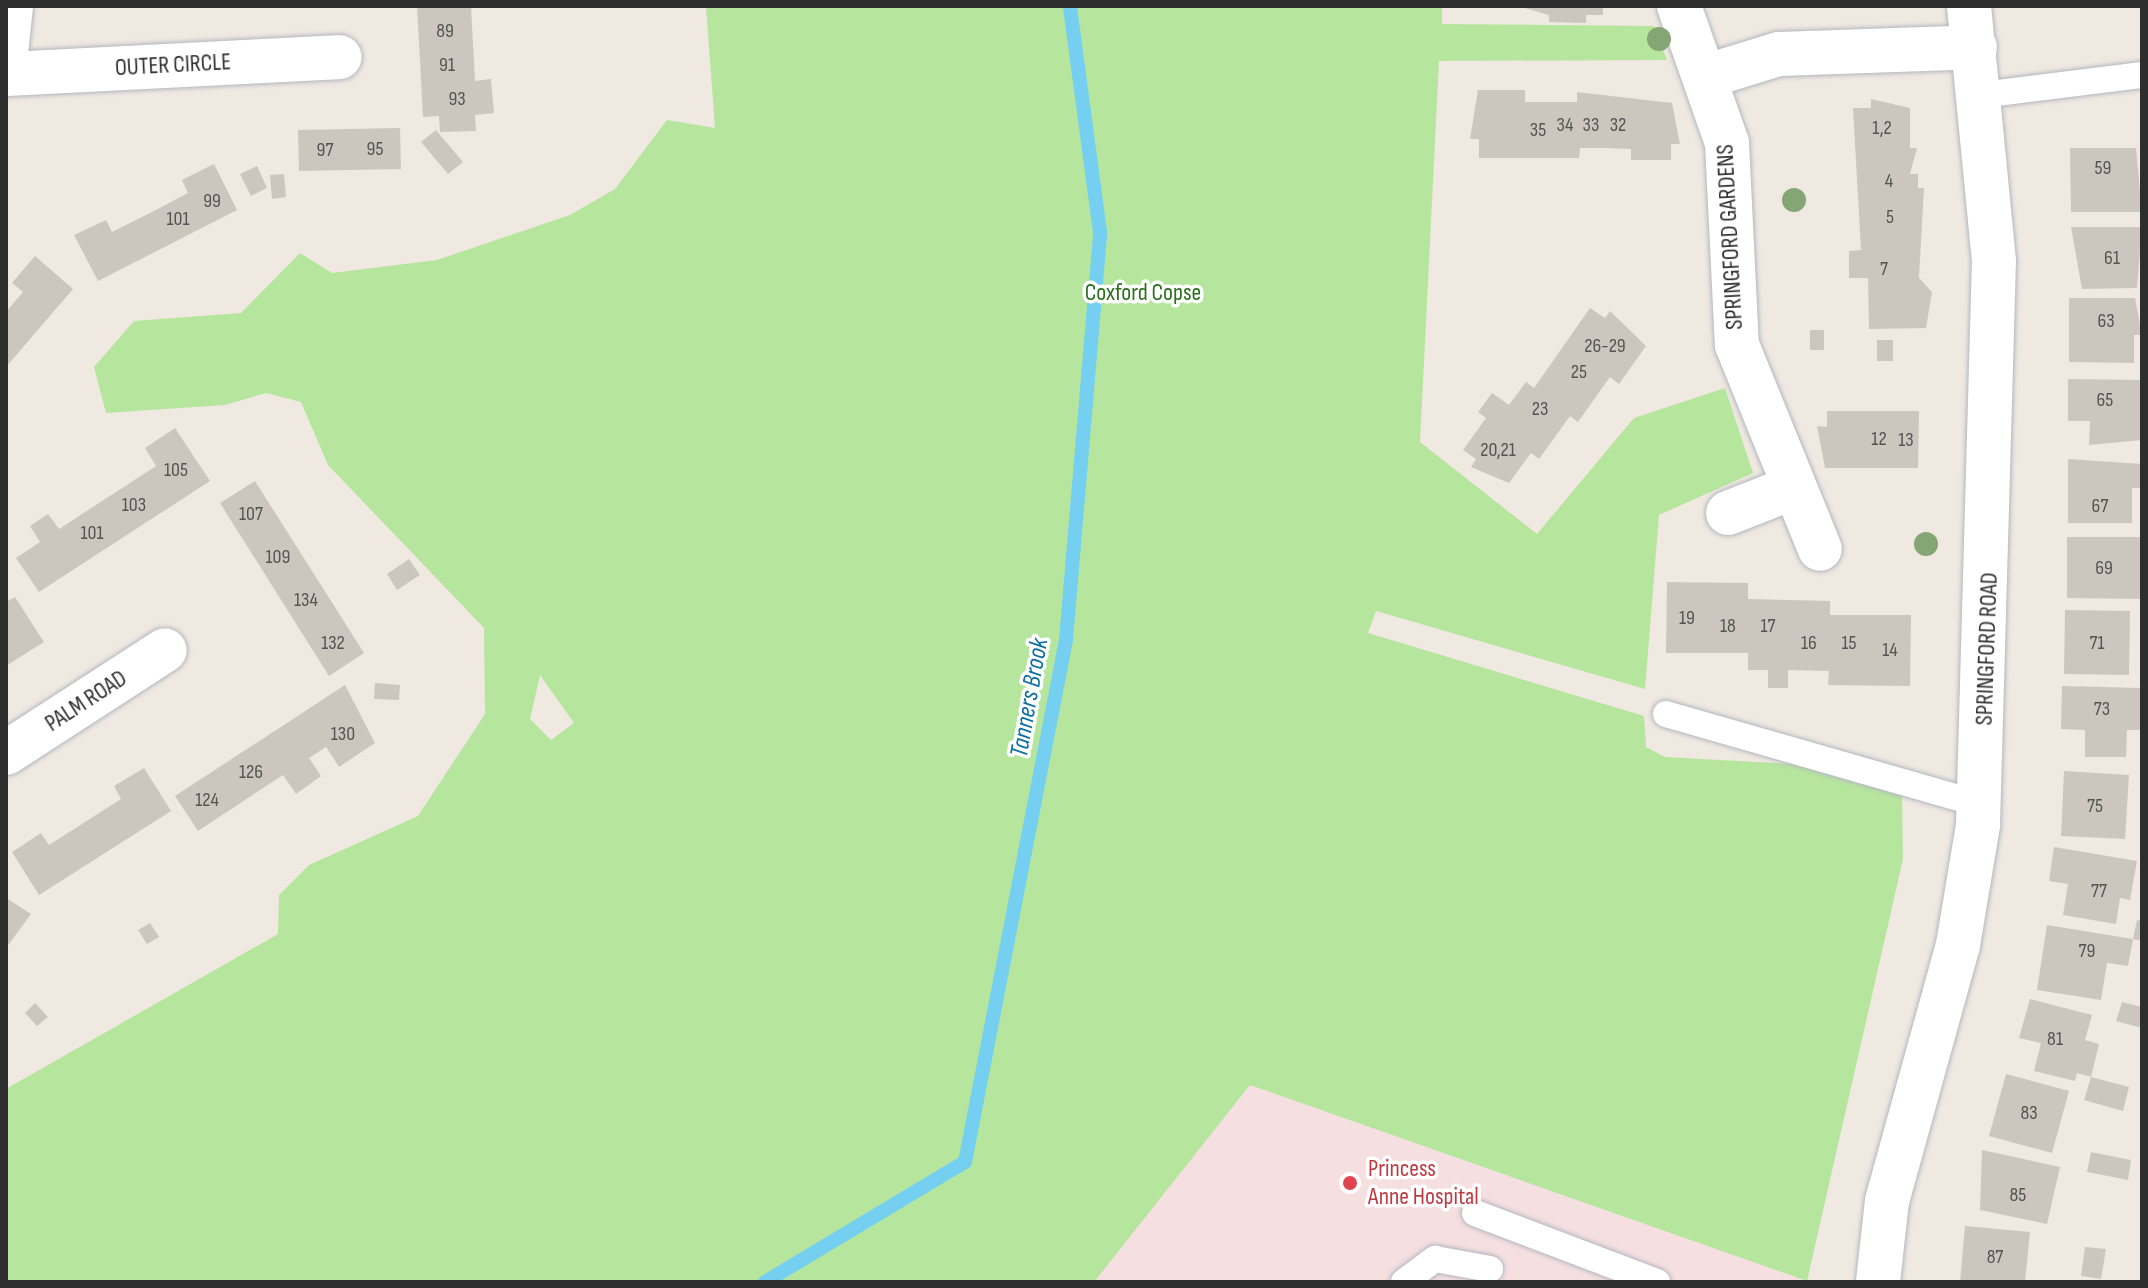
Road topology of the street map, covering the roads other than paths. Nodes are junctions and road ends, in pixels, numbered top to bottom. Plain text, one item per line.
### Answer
1 (11, 6) edge
2 (1679, 6) edge
3 (1972, 27) edge
4 (6, 53) edge
5 (340, 57) dead end
6 (6, 74) edge
7 (2142, 75) edge
8 (1707, 76) junction
9 (1981, 95) junction
10 (1794, 487) junction
11 (1728, 513) dead end
12 (1820, 549) dead end
13 (165, 650) dead end
14 (1666, 714) dead end
15 (6, 753) edge
16 (1979, 804) junction
17 (1475, 1213) dead end
18 (1490, 1269) dead end
19 (1404, 1282) edge
20 (1657, 1282) edge
21 (1878, 1282) edge

1 - 4 street
2 - 8 street, SPRINGFORD GARDENS
3 - 8 street
3 - 9 street, SPRINGFORD ROAD
5 - 6 street, OUTER CIRCLE
7 - 9 lane
8 - 10 street, SPRINGFORD GARDENS
9 - 16 street, SPRINGFORD ROAD
10 - 11 street
10 - 12 street, SPRINGFORD GARDENS
13 - 15 street, PALM ROAD
14 - 16 lane
16 - 21 street, SPRINGFORD ROAD
17 - 20 lane
18 - 19 lane

